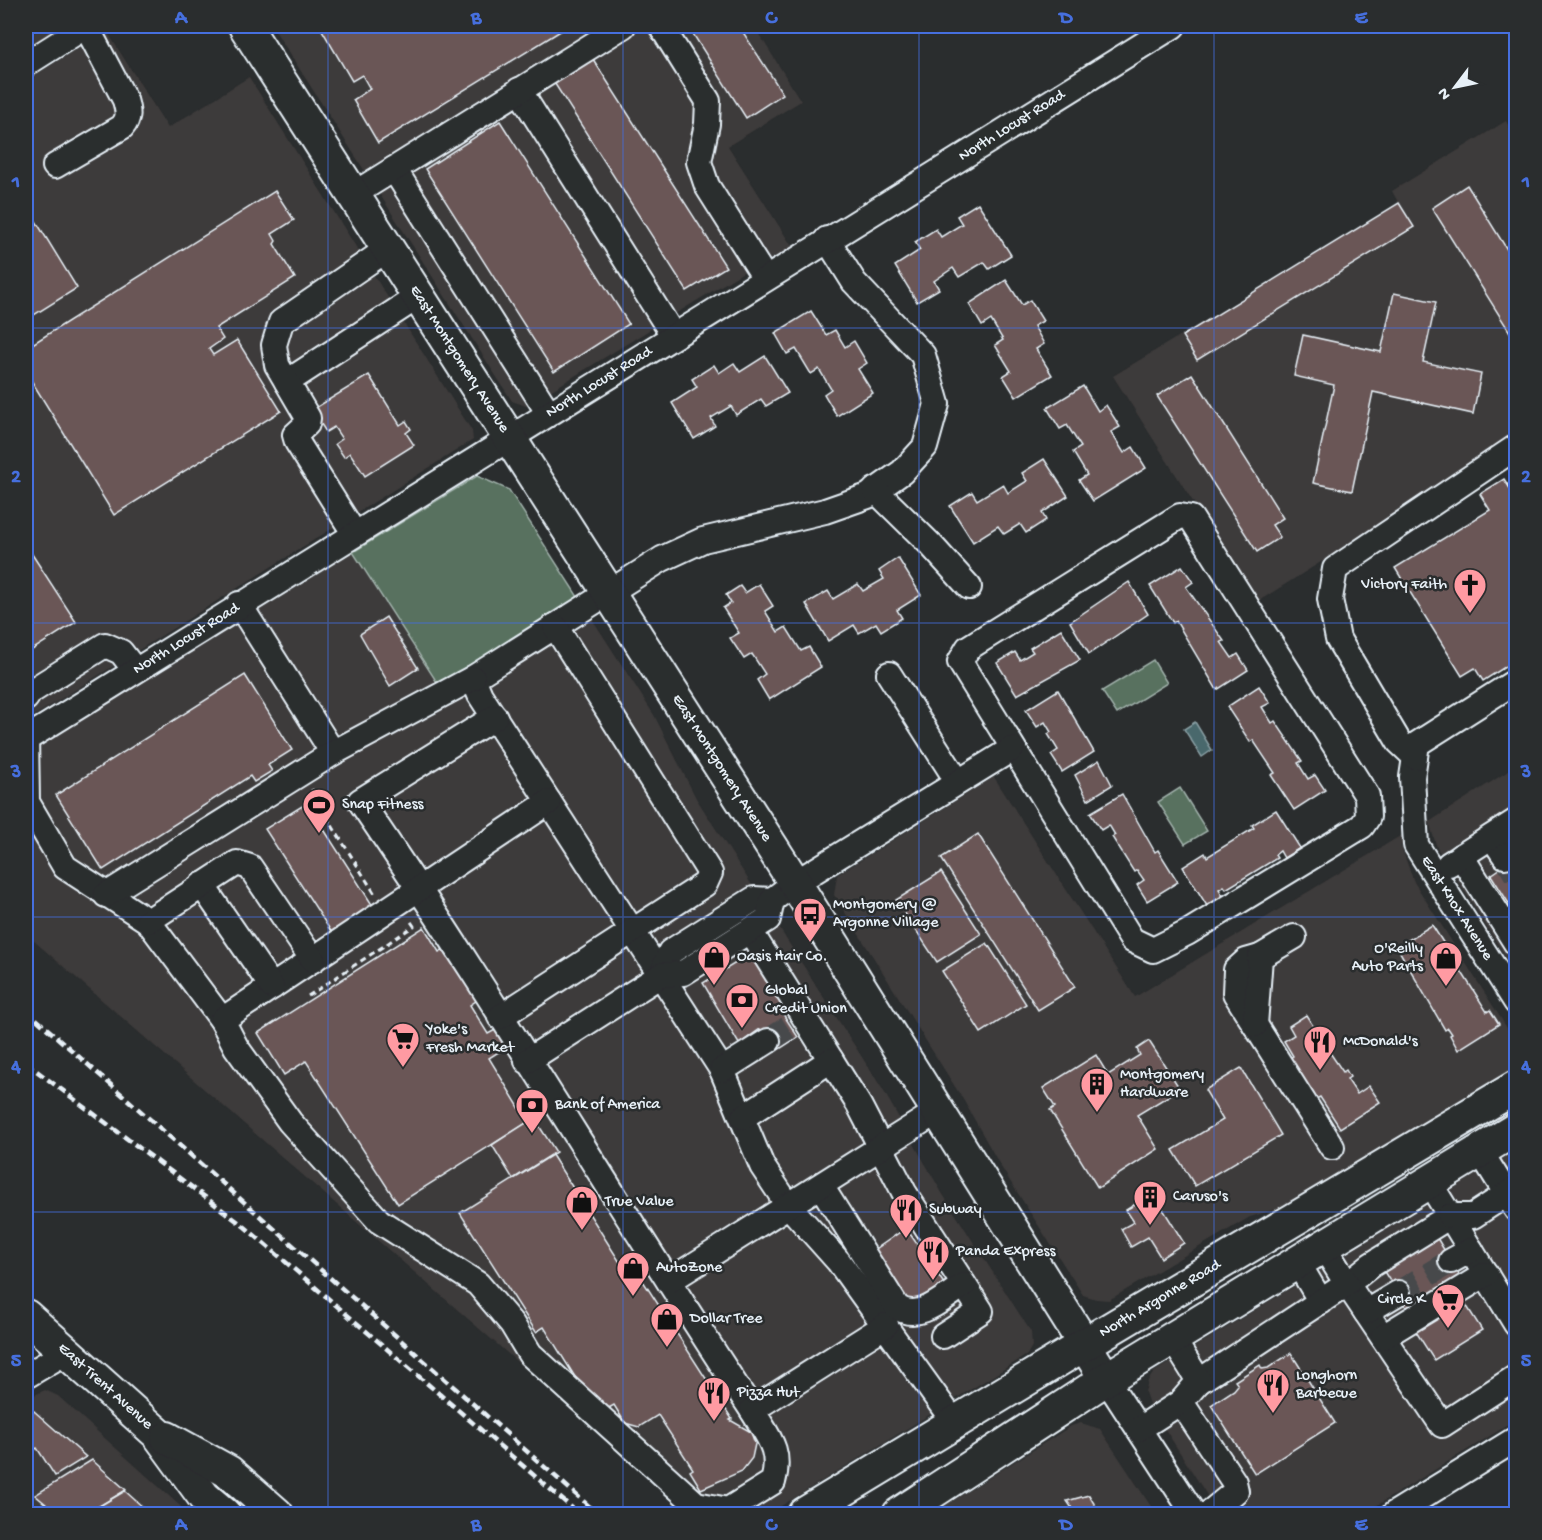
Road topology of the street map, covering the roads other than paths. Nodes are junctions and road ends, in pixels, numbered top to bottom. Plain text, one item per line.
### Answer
1 (86, 26) edge
2 (245, 26) edge
3 (622, 26) edge
4 (661, 26) edge
5 (1173, 26) edge
6 (26, 64) edge
7 (519, 90) junction
8 (55, 166) dead end
9 (394, 169) junction
10 (354, 194) junction
11 (827, 239) junction
12 (389, 249) junction
13 (765, 278) junction
14 (419, 296) junction
15 (673, 335) junction
16 (287, 382) junction
17 (548, 412) junction
18 (509, 436) junction
19 (1516, 447) edge
20 (875, 490) junction
21 (354, 533) junction
22 (969, 587) dead end
23 (608, 593) junction
24 (239, 604) junction
25 (555, 626) junction
26 (135, 670) junction
27 (889, 674) dead end
28 (473, 678) junction
29 (1516, 681) edge
30 (26, 698) edge
31 (495, 717) junction
32 (26, 737) edge
33 (1012, 749) junction
34 (333, 753) junction
35 (1415, 757) junction
36 (958, 782) junction
37 (549, 802) junction
38 (1516, 821) edge
39 (1461, 856) junction
40 (1434, 873) junction
41 (202, 885) junction
42 (420, 889) junction
43 (784, 891) junction
44 (106, 895) junction
45 (148, 921) junction
46 (633, 930) junction
47 (750, 931) junction
48 (1294, 937) dead end
49 (1516, 943) edge
50 (313, 960) junction
51 (661, 975) junction
52 (272, 987) junction
53 (1516, 1002) edge
54 (500, 1017) junction
55 (222, 1020) junction
56 (768, 1041) tunnel mouth
57 (831, 1060) junction
58 (527, 1061) junction
59 (722, 1070) junction
60 (1516, 1087) edge
61 (938, 1111) junction
62 (742, 1116) junction
63 (1516, 1129) edge
64 (1332, 1147) dead end
65 (880, 1149) junction
66 (1479, 1151) junction
67 (1429, 1182) junction
68 (821, 1186) junction
69 (1513, 1197) edge
70 (788, 1205) junction
71 (1450, 1216) junction
72 (1324, 1247) junction
73 (1298, 1263) junction
74 (1486, 1275) junction
75 (669, 1281) junction
76 (1347, 1284) junction
77 (964, 1285) junction
78 (1398, 1293) tunnel mouth
79 (1321, 1302) junction
80 (1366, 1312) junction
81 (26, 1316) edge
82 (1516, 1324) edge
83 (886, 1325) junction
84 (943, 1336) dead end
85 (1383, 1337) junction
86 (1172, 1338) junction
87 (1084, 1344) junction
88 (66, 1352) junction
89 (26, 1376) edge
90 (1516, 1377) edge
91 (1107, 1378) junction
92 (1198, 1382) junction
93 (1181, 1402) junction
94 (752, 1410) junction
95 (954, 1422) junction
96 (1139, 1429) junction
97 (158, 1434) junction
98 (1516, 1439) edge
99 (224, 1515) edge
100 (277, 1515) edge
101 (804, 1515) edge
102 (898, 1515) edge
103 (1194, 1515) edge
104 (1208, 1515) edge
105 (1394, 1515) edge

1 - 6 street
1 - 8 street
2 - 10 main road, East Montgomery Avenue
3 - 7 street
4 - 13 street
5 - 11 street, North Locust Road
7 - 9 street
7 - 15 street
9 - 10 street
9 - 17 street
10 - 12 main road, East Montgomery Avenue
11 - 13 street, North Locust Road
11 - 20 street
12 - 14 main road, East Montgomery Avenue
12 - 16 street
13 - 15 street, North Locust Road
14 - 16 street
14 - 18 main road, East Montgomery Avenue
15 - 17 street, North Locust Road
16 - 21 street
17 - 18 street, North Locust Road
18 - 21 street, North Locust Road
18 - 23 main road, East Montgomery Avenue
19 - 35 street
20 - 22 street
20 - 23 street
21 - 24 street, North Locust Road
23 - 25 street
23 - 43 main road, East Montgomery Avenue
24 - 26 street, North Locust Road
24 - 34 street
25 - 28 street
25 - 46 street
26 - 30 street
26 - 32 street, North Locust Road
27 - 36 street
28 - 31 street
28 - 34 street
29 - 35 street
31 - 37 street
31 - 42 street
32 - 44 street
33 - 33 street
33 - 36 street
34 - 44 street
35 - 40 street, East Knox Avenue
36 - 43 street
37 - 42 street
37 - 46 street
38 - 39 street
39 - 40 street
39 - 49 street
40 - 53 street, East Knox Avenue
41 - 45 street
41 - 50 street
41 - 52 street
42 - 50 street
42 - 54 street
43 - 47 street
43 - 51 street
43 - 61 main road, East Montgomery Avenue
44 - 45 street
45 - 55 street
46 - 51 street
46 - 54 street
47 - 51 street
47 - 57 street
48 - 64 street
50 - 52 street
51 - 58 street
51 - 59 street
52 - 55 street
54 - 58 street
55 - 94 street
56 - 59 street
57 - 62 street
57 - 65 street
58 - 75 street
59 - 62 street
60 - 87 main road, North Argonne Road
61 - 65 street
61 - 87 main road, East Montgomery Avenue
62 - 70 street
63 - 66 main road
65 - 68 street
65 - 77 street
66 - 67 main road
66 - 69 street
67 - 71 street
67 - 72 main road
68 - 70 street
68 - 77 street
69 - 71 street
70 - 75 street
70 - 83 street
71 - 74 street
71 - 76 street
72 - 73 main road
72 - 76 street
73 - 79 street
73 - 86 main road
74 - 82 street
74 - 85 street
75 - 94 street
76 - 79 street
76 - 80 street
77 - 84 street
78 - 80 street
79 - 92 street
80 - 85 street
81 - 88 main road, East Trent Avenue
83 - 94 street
83 - 95 street
85 - 90 street
86 - 91 main road
86 - 92 street
87 - 91 main road, East Montgomery Avenue
87 - 95 main road, North Argonne Road
88 - 89 street
88 - 97 main road, East Trent Avenue
91 - 96 street, East Montgomery Avenue
91 - 102 main road
92 - 93 street
93 - 96 street
93 - 104 street
95 - 101 main road, North Argonne Road
96 - 103 street, East Montgomery Avenue
97 - 99 main road, East Trent Avenue
97 - 100 main road, East Trent Avenue
98 - 105 street

